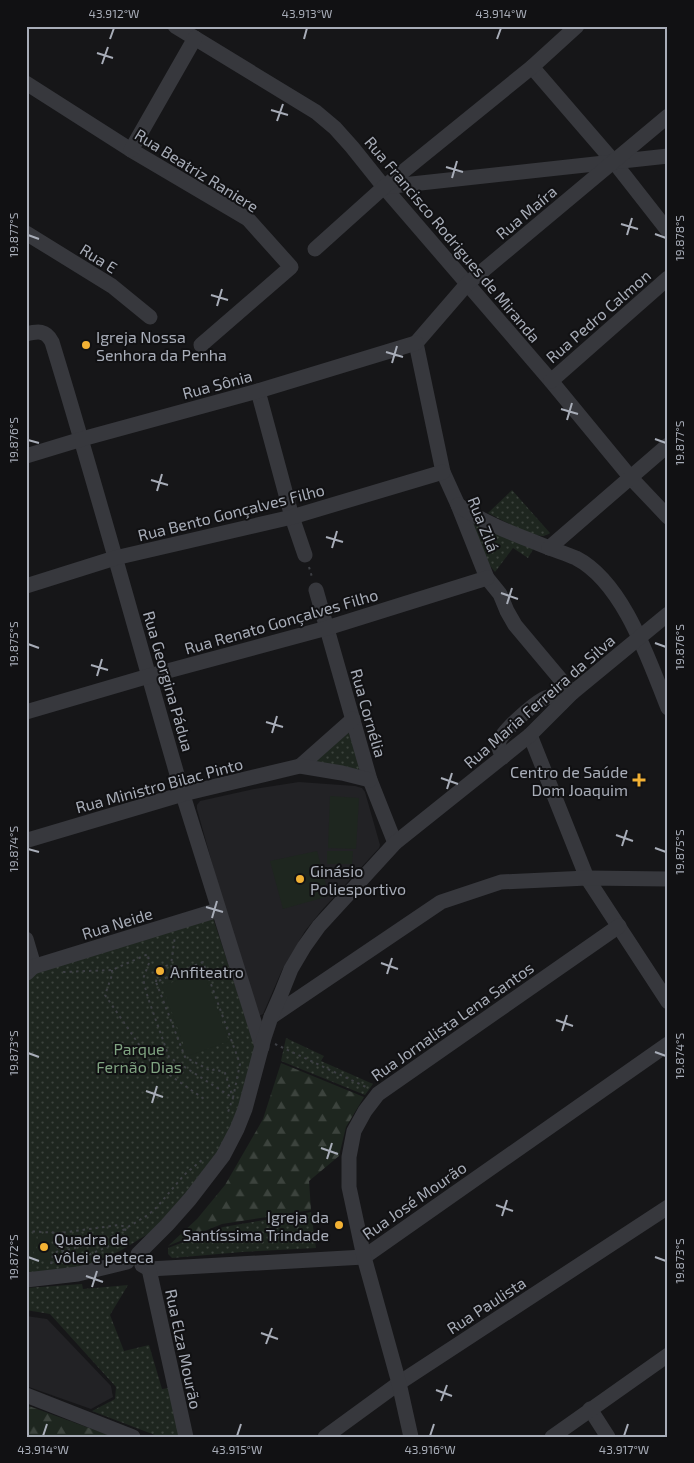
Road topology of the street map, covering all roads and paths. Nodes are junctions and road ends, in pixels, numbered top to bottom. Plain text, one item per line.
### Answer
1 (175, 26) edge
2 (577, 26) edge
3 (195, 38) junction
4 (532, 67) junction
5 (26, 83) edge
6 (668, 116) edge
7 (131, 150) junction
8 (668, 156) edge
9 (614, 162) junction
10 (384, 187) junction
11 (668, 231) edge
12 (26, 233) edge
13 (315, 249) dead end
14 (668, 278) edge
15 (467, 284) junction
16 (150, 316) dead end
17 (32, 333) edge
18 (416, 343) junction
19 (202, 345) dead end
20 (551, 381) junction
21 (258, 392) junction
22 (82, 439) junction
23 (668, 445) edge
24 (26, 456) edge
25 (443, 472) junction
26 (630, 478) junction
27 (458, 505) junction
28 (292, 517) junction
29 (668, 517) edge
30 (549, 548) junction
31 (305, 555) joint
32 (115, 558) junction
33 (487, 578) junction
34 (26, 586) edge
35 (316, 590) joint
36 (668, 614) edge
37 (327, 628) junction
38 (640, 638) junction
39 (149, 676) junction
40 (567, 698) junction
41 (668, 708) edge
42 (26, 712) edge
43 (353, 719) junction
44 (530, 735) junction
45 (503, 757) junction
46 (300, 766) junction
47 (370, 780) junction
48 (183, 794) junction
49 (28, 840) dead end
50 (395, 843) junction
51 (587, 878) junction
52 (668, 879) edge
53 (218, 910) junction
54 (177, 924) junction
55 (618, 926) junction
56 (26, 939) edge
57 (171, 965) junction
58 (29, 970) edge
59 (112, 970) junction
60 (62, 972) dead end
61 (174, 974) junction
62 (156, 982) junction
63 (668, 1002) edge
64 (271, 1017) junction
65 (263, 1043) junction
66 (668, 1044) edge
67 (378, 1094) junction
68 (233, 1098) junction
69 (204, 1099) dead end
70 (228, 1113) dead end
71 (205, 1158) dead end
72 (668, 1207) edge
73 (126, 1227) junction
74 (26, 1231) edge
75 (60, 1233) junction
76 (63, 1251) junction
77 (364, 1257) junction
78 (139, 1263) junction
79 (50, 1265) dead end
80 (26, 1280) edge
81 (668, 1355) edge
82 (399, 1383) junction
83 (26, 1395) edge
84 (590, 1410) junction
85 (133, 1437) edge
86 (186, 1437) edge
87 (325, 1437) edge
88 (411, 1437) edge
89 (552, 1437) edge
90 (608, 1437) edge

1 - 3 street, Rua Francisco Rodrigues de Miranda
2 - 4 street
3 - 7 street
3 - 10 street, Rua Francisco Rodrigues de Miranda
4 - 9 street
4 - 10 street
5 - 7 street, Rua Beatriz Raniere
6 - 9 street, Rua Maíra
7 - 19 street, Rua Beatriz Raniere
8 - 9 street
9 - 10 street
9 - 11 street
9 - 15 street, Rua Maíra
10 - 13 street
10 - 15 street, Rua Francisco Rodrigues de Miranda
12 - 16 street, Rua E
14 - 20 street, Rua Pedro Calmon
15 - 18 street, Rua Maíra
15 - 20 street, Rua Francisco Rodrigues de Miranda
17 - 22 street, Rua Georgina Pádua
18 - 21 street, Rua Sônia
18 - 25 street, Rua Zilá
20 - 26 street, Rua Francisco Rodrigues de Miranda
21 - 22 street, Rua Sônia
21 - 28 street
22 - 24 street, Rua Sônia
22 - 32 street, Rua Georgina Pádua
23 - 26 street
25 - 27 street, Rua Zilá
25 - 28 street, Rua Bento Gonçalves Filho
26 - 29 street, Rua Francisco Rodrigues de Miranda
26 - 30 street
27 - 30 street
27 - 33 street, Rua Zilá
28 - 31 street
28 - 32 street, Rua Bento Gonçalves Filho
30 - 38 street
31 - 35 path
32 - 34 street, Rua Bento Gonçalves Filho
32 - 39 street, Rua Georgina Pádua
33 - 37 street, Rua Renato Gonçalves Filho
33 - 40 street, Rua Zilá
35 - 37 street, Rua Cornélia
36 - 38 street, Rua Maria Ferreira da Silva
37 - 39 street, Rua Renato Gonçalves Filho
37 - 43 street, Rua Cornélia
38 - 40 street, Rua Maria Ferreira da Silva
38 - 41 street
39 - 42 street, Rua Renato Gonçalves Filho
39 - 48 street, Rua Georgina Pádua
40 - 44 street, Rua Maria Ferreira da Silva
40 - 45 street
43 - 46 street, Rua Ministro Bilac Pinto
43 - 47 street, Rua Cornélia
44 - 45 street, Rua Maria Ferreira da Silva
44 - 51 street
45 - 50 street, Rua Maria Ferreira da Silva
46 - 47 street, Rua Ministro Bilac Pinto
46 - 48 street, Rua Ministro Bilac Pinto
47 - 50 street, Rua Cornélia
48 - 49 street, Rua Ministro Bilac Pinto
48 - 53 street, Rua Georgina Pádua
50 - 64 street, Rua Maria Ferreira da Silva
51 - 52 street
51 - 55 street
51 - 64 street
53 - 54 street, Rua Neide
53 - 65 street, Rua Georgina Pádua
54 - 57 path
54 - 58 street, Rua Neide
55 - 63 street
55 - 67 street, Rua Jornalista Lena Santos
56 - 58 street
57 - 61 path
57 - 62 path
59 - 60 path
59 - 68 path
59 - 69 path
61 - 62 path
61 - 68 path
62 - 68 path
64 - 65 street, Rua Maria Ferreira da Silva
65 - 67 path
65 - 78 street, Rua Maria Ferreira da Silva
66 - 77 street, Rua José Mourão
67 - 77 street, Rua Jornalista Lena Santos
68 - 70 path
71 - 73 path
72 - 82 street, Rua Paulista
73 - 75 path
73 - 76 path
73 - 76 path
74 - 75 path
75 - 76 path
76 - 79 path
77 - 78 street, Rua José Mourão
77 - 82 street, Rua Jornalista Lena Santos
78 - 80 street
78 - 86 street, Rua Elza Mourão
81 - 84 street
82 - 87 street, Rua Paulista
82 - 88 street, Rua Jornalista Lena Santos
83 - 85 street
84 - 89 street
84 - 90 street

